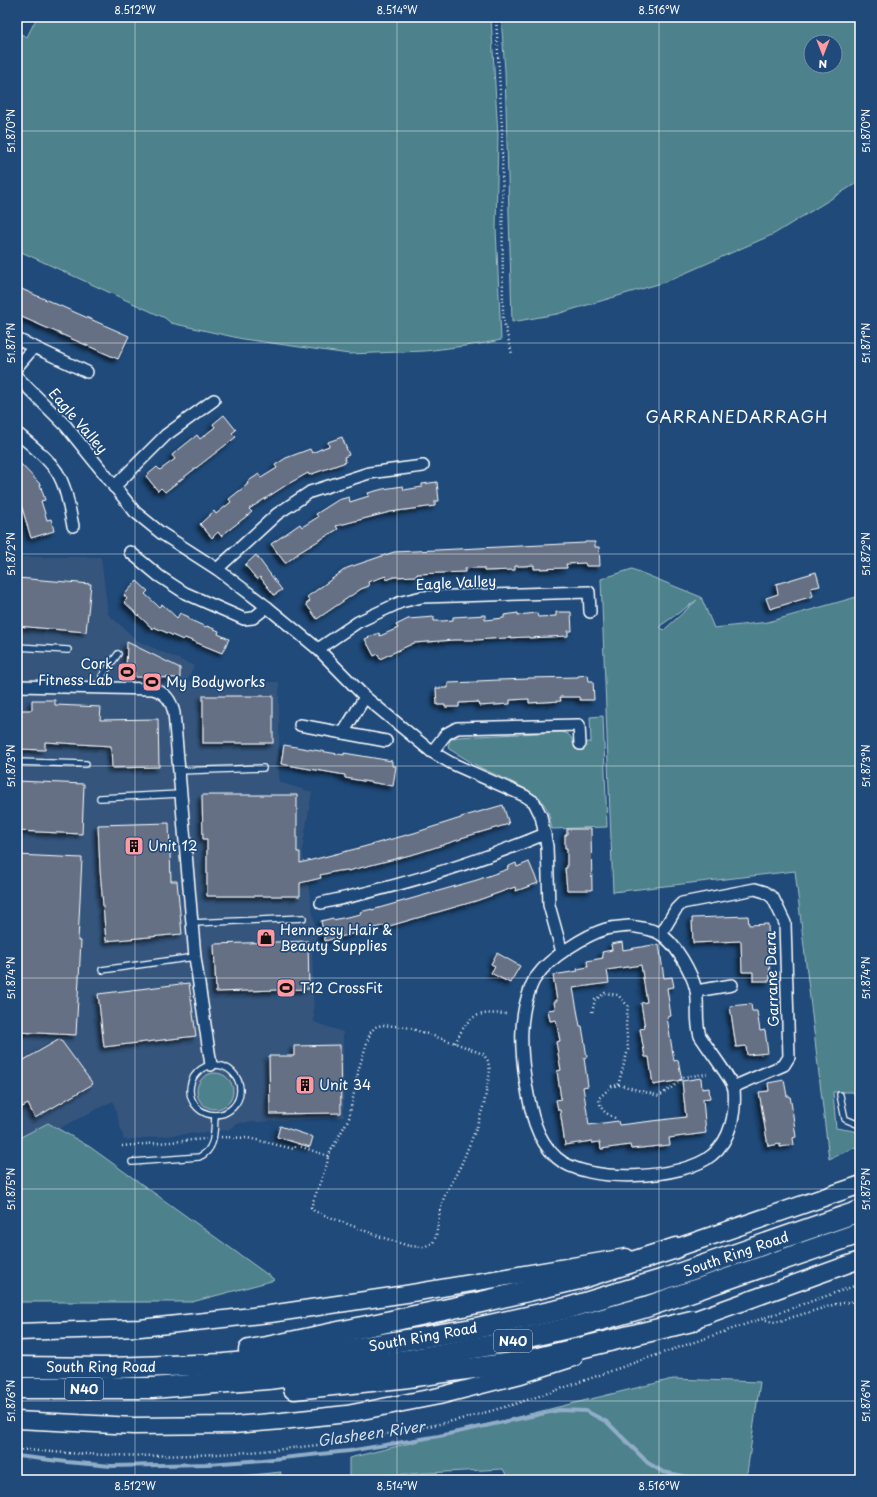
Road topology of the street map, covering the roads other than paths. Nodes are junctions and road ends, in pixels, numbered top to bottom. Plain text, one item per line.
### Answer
1 (19, 340) dead end
2 (34, 347) junction
3 (17, 367) edge
4 (87, 372) dead end
5 (17, 377) edge
6 (214, 400) dead end
7 (17, 433) edge
8 (423, 466) dead end
9 (114, 487) junction
10 (73, 526) dead end
11 (130, 552) dead end
12 (217, 569) junction
13 (267, 607) junction
14 (590, 612) dead end
15 (17, 647) edge
16 (318, 649) junction
17 (68, 650) dead end
18 (118, 654) dead end
19 (17, 686) edge
20 (101, 688) junction
21 (365, 697) junction
22 (300, 725) dead end
23 (343, 733) junction
24 (386, 742) dead end
25 (580, 744) dead end
26 (432, 752) junction
27 (17, 762) edge
28 (86, 764) dead end
29 (263, 768) dead end
30 (179, 771) junction
31 (180, 794) junction
32 (100, 798) dead end
33 (545, 834) junction
34 (321, 903) dead end
35 (303, 918) dead end
36 (192, 923) junction
37 (660, 934) junction
38 (562, 952) junction
39 (195, 957) junction
40 (102, 970) dead end
41 (732, 985) dead end
42 (696, 991) junction
43 (211, 1065) junction
44 (734, 1087) junction
45 (840, 1095) dead end
46 (215, 1115) junction
47 (860, 1124) edge
48 (132, 1162) dead end
49 (860, 1185) edge
50 (860, 1211) edge
51 (860, 1233) edge
52 (676, 1248) junction
53 (860, 1260) edge
54 (692, 1321) junction
55 (17, 1332) edge
56 (17, 1367) edge
57 (110, 1368) junction
58 (17, 1388) edge
59 (152, 1388) junction
60 (17, 1420) edge

1 - 2 street
2 - 3 street
2 - 4 street
5 - 9 street, Eagle Valley
6 - 9 street
7 - 10 street
8 - 12 street
9 - 12 street, Eagle Valley
11 - 13 street
12 - 13 street, Eagle Valley
13 - 16 street, Eagle Valley
14 - 16 street, Eagle Valley
15 - 17 lane
16 - 21 street, Eagle Valley
18 - 20 lane
19 - 20 street
20 - 30 street
21 - 23 street
21 - 26 street, Eagle Valley
22 - 23 street
23 - 24 street
25 - 26 street
26 - 33 street, Eagle Valley
27 - 28 lane
29 - 30 lane
30 - 31 street
31 - 32 lane
31 - 36 street
33 - 34 street
33 - 38 street, Eagle Valley
35 - 36 lane
36 - 39 street
37 - 38 street
37 - 42 street
37 - 44 street, Garrane Dara
38 - 44 street
39 - 40 lane
39 - 43 street
41 - 42 street
42 - 44 street
43 - 46 lane
43 - 46 lane
45 - 47 lane
46 - 48 lane
49 - 52 main road
50 - 57 highway, South Ring Road / N40
51 - 59 highway, South Ring Road / N40
52 - 55 main road
52 - 57 highway
53 - 54 main road
54 - 59 highway
54 - 60 main road
56 - 57 highway, South Ring Road / N40
58 - 59 highway, South Ring Road / N40

